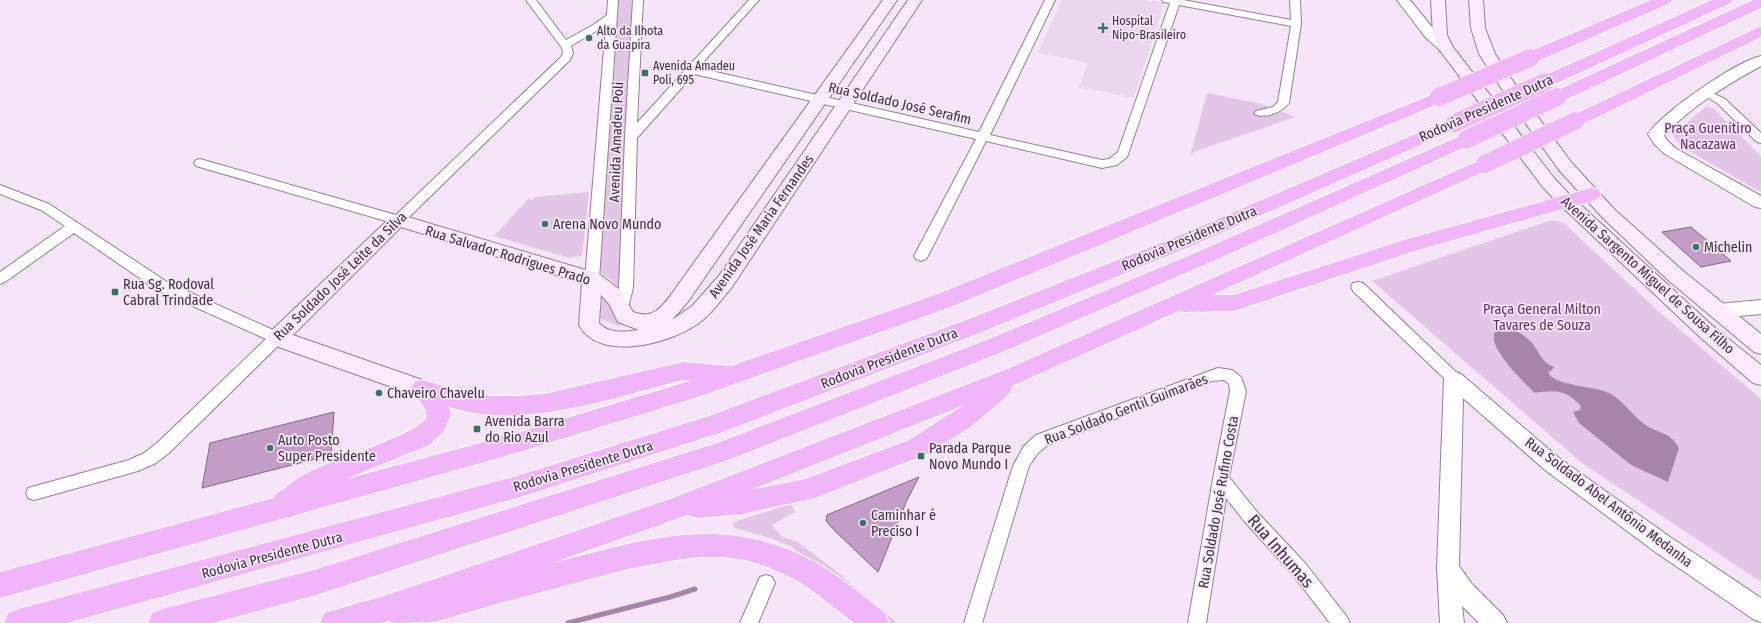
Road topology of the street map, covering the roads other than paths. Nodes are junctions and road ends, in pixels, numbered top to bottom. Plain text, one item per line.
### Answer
1 (531, 0) edge
2 (613, 0) edge
3 (638, 0) edge
4 (754, 0) edge
5 (890, 0) edge
6 (915, 0) edge
7 (1050, 0) edge
8 (1295, 0) edge
9 (1403, 0) edge
10 (1438, 0) edge
11 (1476, 0) edge
12 (1664, 0) edge
13 (1725, 0) edge
14 (1173, 1) edge
15 (1761, 2) edge
16 (1709, 4) edge
17 (1761, 11) edge
18 (612, 16) junction
19 (1730, 16) junction
20 (1296, 24) junction
21 (1761, 31) edge
22 (565, 45) junction
23 (1446, 48) junction
24 (1761, 60) edge
25 (691, 70) junction
26 (1706, 93) junction
27 (633, 100) junction
28 (819, 100) junction
29 (661, 103) junction
30 (844, 105) junction
31 (1260, 113) dead end
32 (1461, 131) junction
33 (631, 137) junction
34 (983, 137) junction
35 (1761, 139) edge
36 (200, 163) dead end
37 (0, 189) edge
38 (1591, 194) junction
39 (1565, 200) junction
40 (1761, 203) edge
41 (398, 220) junction
42 (74, 226) junction
43 (921, 256) dead end
44 (1639, 269) junction
45 (0, 279) edge
46 (592, 279) junction
47 (1358, 287) dead end
48 (686, 289) junction
49 (713, 297) junction
50 (1175, 304) junction
51 (1761, 306) edge
52 (622, 308) junction
53 (1718, 311) junction
54 (276, 338) junction
55 (1761, 346) edge
56 (1758, 371) edge
57 (738, 374) junction
58 (1454, 379) junction
59 (1236, 381) joint
60 (423, 389) junction
61 (1221, 478) junction
62 (34, 493) dead end
63 (270, 512) junction
64 (1448, 568) junction
65 (766, 583) dead end
66 (0, 585) edge
67 (387, 608) junction
68 (1761, 611) edge
69 (18, 623) edge
70 (162, 623) edge
71 (334, 623) edge
72 (749, 623) edge
73 (875, 623) edge
74 (973, 623) edge
75 (1197, 623) edge
76 (1341, 623) edge
77 (1452, 623) edge
78 (1495, 623) edge

1 - 22 street
2 - 18 street, Avenida Amadeu Poli
3 - 27 street, Avenida Amadeu Poli
4 - 25 street
5 - 28 main road, Avenida José Maria Fernandes
6 - 30 main road, Avenida José Maria Fernandes
7 - 34 street
8 - 20 street
9 - 23 street
10 - 23 main road, Avenida Sargento Miguel de Sousa Filho
11 - 38 main road, Avenida Sargento Miguel de Sousa Filho
12 - 57 highway, Rodovia Presidente Dutra, bridge
13 - 16 highway, Rodovia Presidente Dutra
14 - 20 street
14 - 34 street, Rua Soldado José Serafim
15 - 19 highway, Rodovia Presidente Dutra
16 - 32 highway, Rodovia Presidente Dutra, bridge
17 - 19 highway
18 - 22 street
18 - 46 street, Avenida Amadeu Poli
19 - 32 highway, Rodovia Presidente Dutra, bridge
20 - 31 street
21 - 50 highway, bridge
22 - 41 street, Rua Soldado José Leite da Silva
23 - 39 main road, Avenida Sargento Miguel de Sousa Filho
24 - 26 street
25 - 28 street, Rua Soldado José Serafim
25 - 29 street
26 - 35 street
26 - 40 street
27 - 29 street
27 - 33 street, Avenida Amadeu Poli
28 - 30 street, Rua Soldado José Serafim
28 - 48 main road, Avenida José Maria Fernandes
29 - 33 street
30 - 34 street, Rua Soldado José Serafim
30 - 49 main road, Avenida José Maria Fernandes
32 - 69 highway, Rodovia Presidente Dutra
32 - 70 highway, Rodovia Presidente Dutra
33 - 52 street, Avenida Amadeu Poli
34 - 43 street
36 - 41 street, Rua Salvador Rodrigues Prado
37 - 42 street
38 - 39 highway
38 - 53 main road, Avenida Sargento Miguel de Sousa Filho
39 - 44 main road, Avenida Sargento Miguel de Sousa Filho
39 - 50 highway
41 - 46 main road, Rua Salvador Rodrigues Prado
41 - 54 main road, Rua Soldado José Leite da Silva
42 - 45 street
42 - 54 street
44 - 53 main road
44 - 56 main road, Avenida Sargento Miguel de Sousa Filho
46 - 49 main road, Avenida José Maria Fernandes
46 - 52 main road, Rua Salvador Rodrigues Prado
47 - 58 street, Rua Soldado Abel Antônio Medanha
48 - 49 main road
48 - 52 main road, Avenida José Maria Fernandes
50 - 67 highway
51 - 53 street
53 - 55 main road, Avenida Sargento Miguel de Sousa Filho
54 - 60 main road
54 - 62 street, Rua Soldado José Leite da Silva
57 - 60 highway
57 - 63 highway, Rodovia Presidente Dutra
58 - 64 street
58 - 68 street, Rua Soldado Abel Antônio Medanha
59 - 61 street, Rua Soldado José Rufino Costa
59 - 74 street, Rua Soldado Gentil Guimarães
60 - 63 highway
61 - 75 street, Rua Soldado José Rufino Costa
61 - 76 street, Rua Inhumas
63 - 66 highway, Rodovia Presidente Dutra
64 - 77 street
64 - 78 street
65 - 72 street
67 - 71 highway
67 - 73 highway

